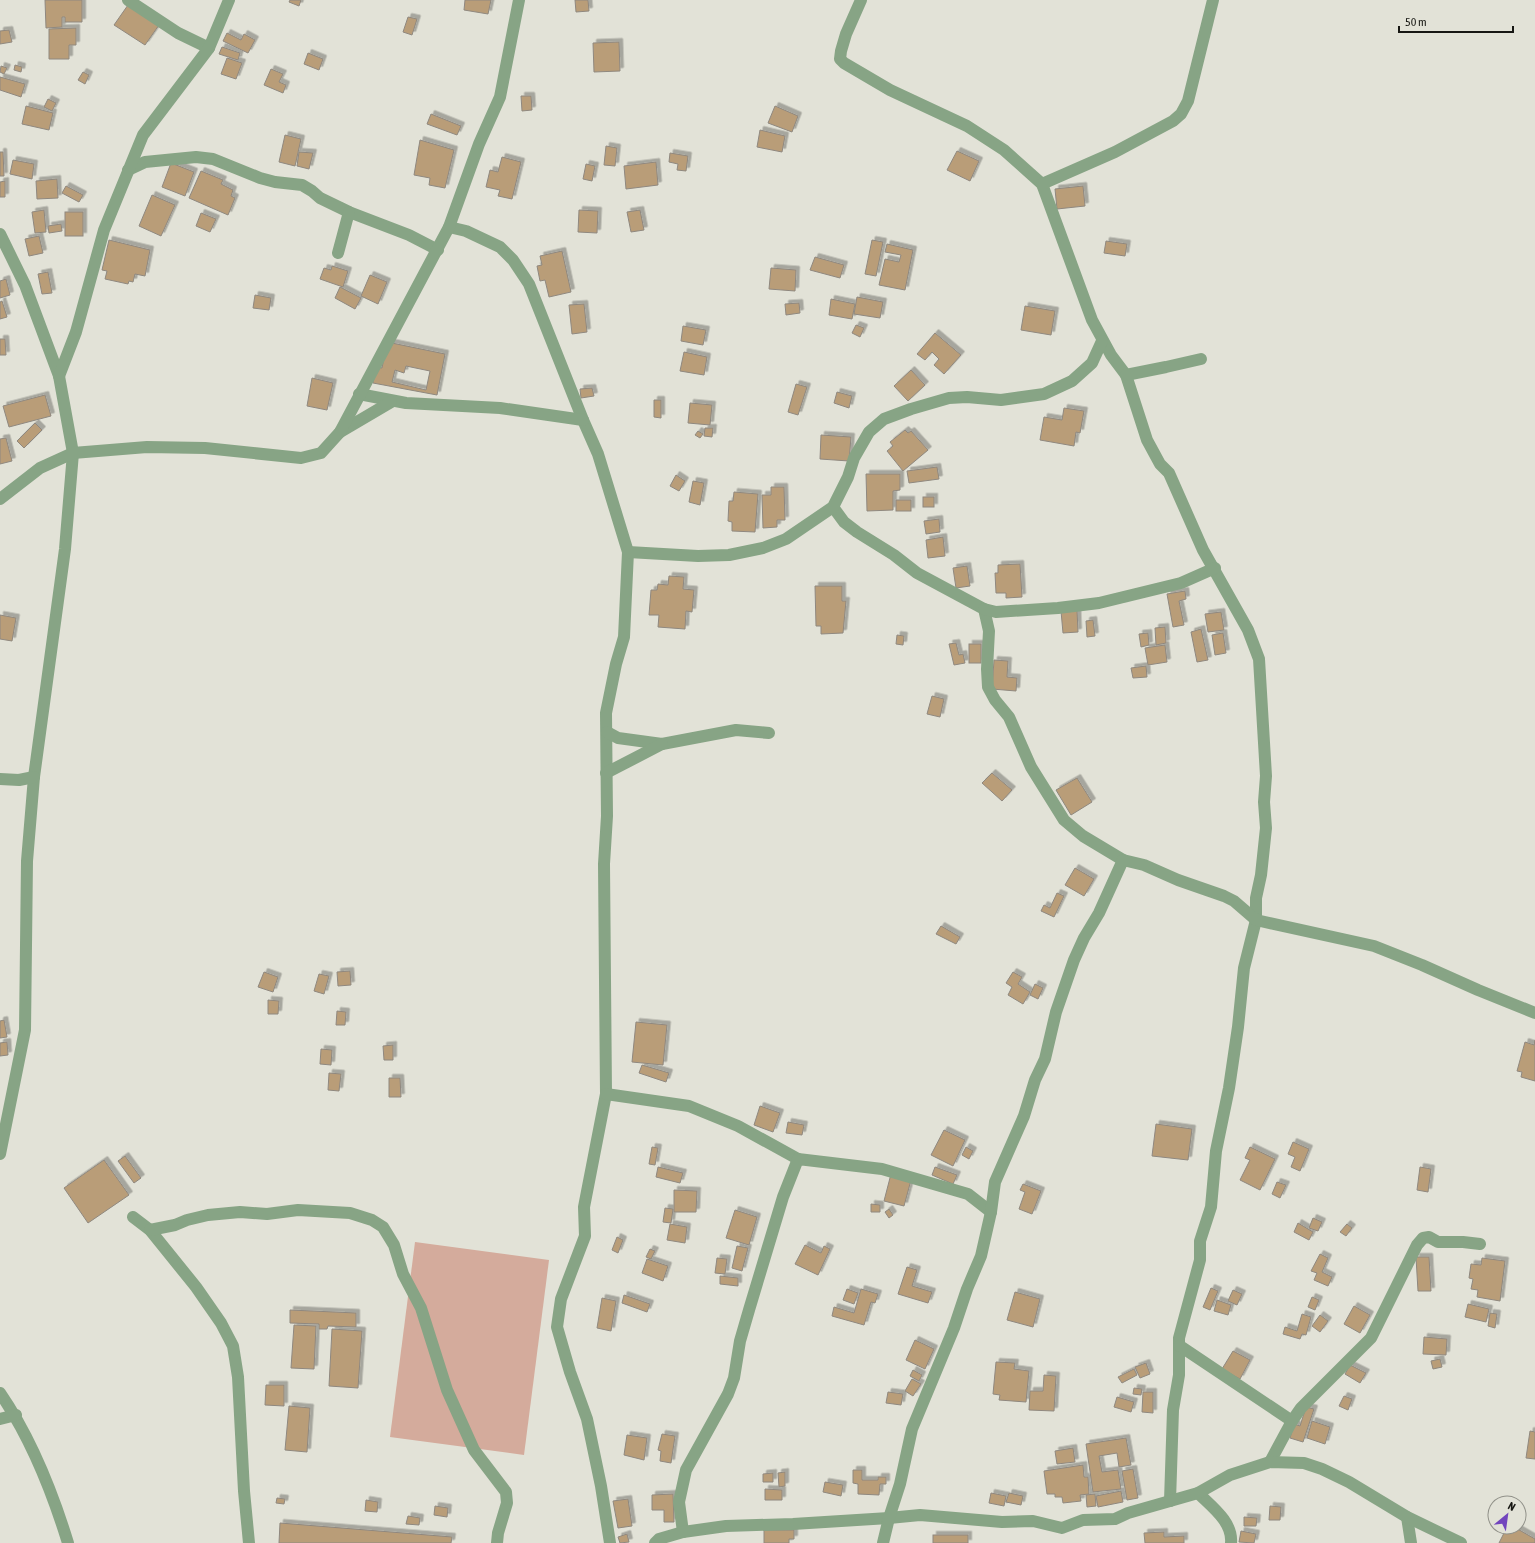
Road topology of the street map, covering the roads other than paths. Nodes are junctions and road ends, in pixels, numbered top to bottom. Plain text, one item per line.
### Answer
1 (128, 0) edge
2 (229, 0) edge
3 (519, 0) edge
4 (861, 0) edge
5 (1213, 0) edge
6 (208, 48) junction
7 (128, 170) junction
8 (1042, 184) junction
9 (349, 212) junction
10 (449, 227) junction
11 (0, 234) edge
12 (438, 250) junction
13 (338, 253) dead end
14 (1102, 341) junction
15 (1111, 354) junction
16 (1200, 359) dead end
17 (1092, 363) junction
18 (1126, 375) junction
19 (59, 376) junction
20 (359, 394) junction
21 (391, 402) junction
22 (583, 420) junction
23 (340, 432) junction
24 (73, 453) junction
25 (0, 499) edge
26 (833, 507) junction
27 (628, 552) junction
28 (1215, 568) junction
29 (984, 609) junction
30 (607, 732) junction
31 (769, 732) dead end
32 (662, 744) junction
33 (606, 773) junction
34 (34, 776) junction
35 (0, 779) edge
36 (1123, 860) junction
37 (1256, 920) junction
38 (1535, 1013) edge
39 (606, 1094) junction
40 (0, 1154) edge
41 (798, 1159) junction
42 (991, 1212) junction
43 (133, 1217) dead end
44 (150, 1230) junction
45 (1480, 1244) dead end
46 (1180, 1346) junction
47 (0, 1392) edge
48 (16, 1415) junction
49 (0, 1419) edge
50 (1292, 1421) junction
51 (1270, 1462) junction
52 (1198, 1493) junction
53 (1170, 1501) junction
54 (1406, 1517) junction
55 (889, 1518) junction
56 (683, 1532) junction
57 (68, 1543) edge
58 (249, 1543) edge
59 (498, 1543) edge
60 (610, 1543) edge
61 (654, 1543) edge
62 (883, 1543) edge
63 (1231, 1543) edge
64 (1411, 1543) edge
65 (1461, 1543) edge

1 - 6 street
2 - 6 street
3 - 10 street
4 - 8 street
5 - 8 street
6 - 7 street
7 - 9 street
7 - 19 street
8 - 14 street
9 - 12 street
9 - 13 street
10 - 12 street
10 - 22 street
11 - 19 street
12 - 20 street
14 - 15 street
14 - 17 street
15 - 17 street
15 - 18 street
16 - 18 street
17 - 26 street
18 - 28 street
19 - 24 street
20 - 21 street
20 - 23 street
21 - 22 street
21 - 23 street
22 - 27 street
23 - 24 street
24 - 25 street
24 - 34 street
26 - 27 street
26 - 29 street
27 - 30 street
28 - 29 street
28 - 37 street
29 - 36 street
30 - 32 street
30 - 33 street
31 - 32 street
32 - 33 street
33 - 39 street
34 - 35 street
34 - 40 street
36 - 37 street
36 - 42 street
37 - 38 street
37 - 46 street
39 - 41 street
39 - 60 street
41 - 42 street
41 - 56 street
42 - 55 street
43 - 44 street
44 - 58 street
44 - 59 street
45 - 50 street
46 - 50 street
46 - 53 street
47 - 48 street
48 - 49 street
48 - 57 street
50 - 51 street
51 - 52 street
51 - 54 street
52 - 53 street
52 - 63 street
53 - 55 street
54 - 64 street
54 - 65 street
55 - 56 street
55 - 62 street
56 - 61 street

